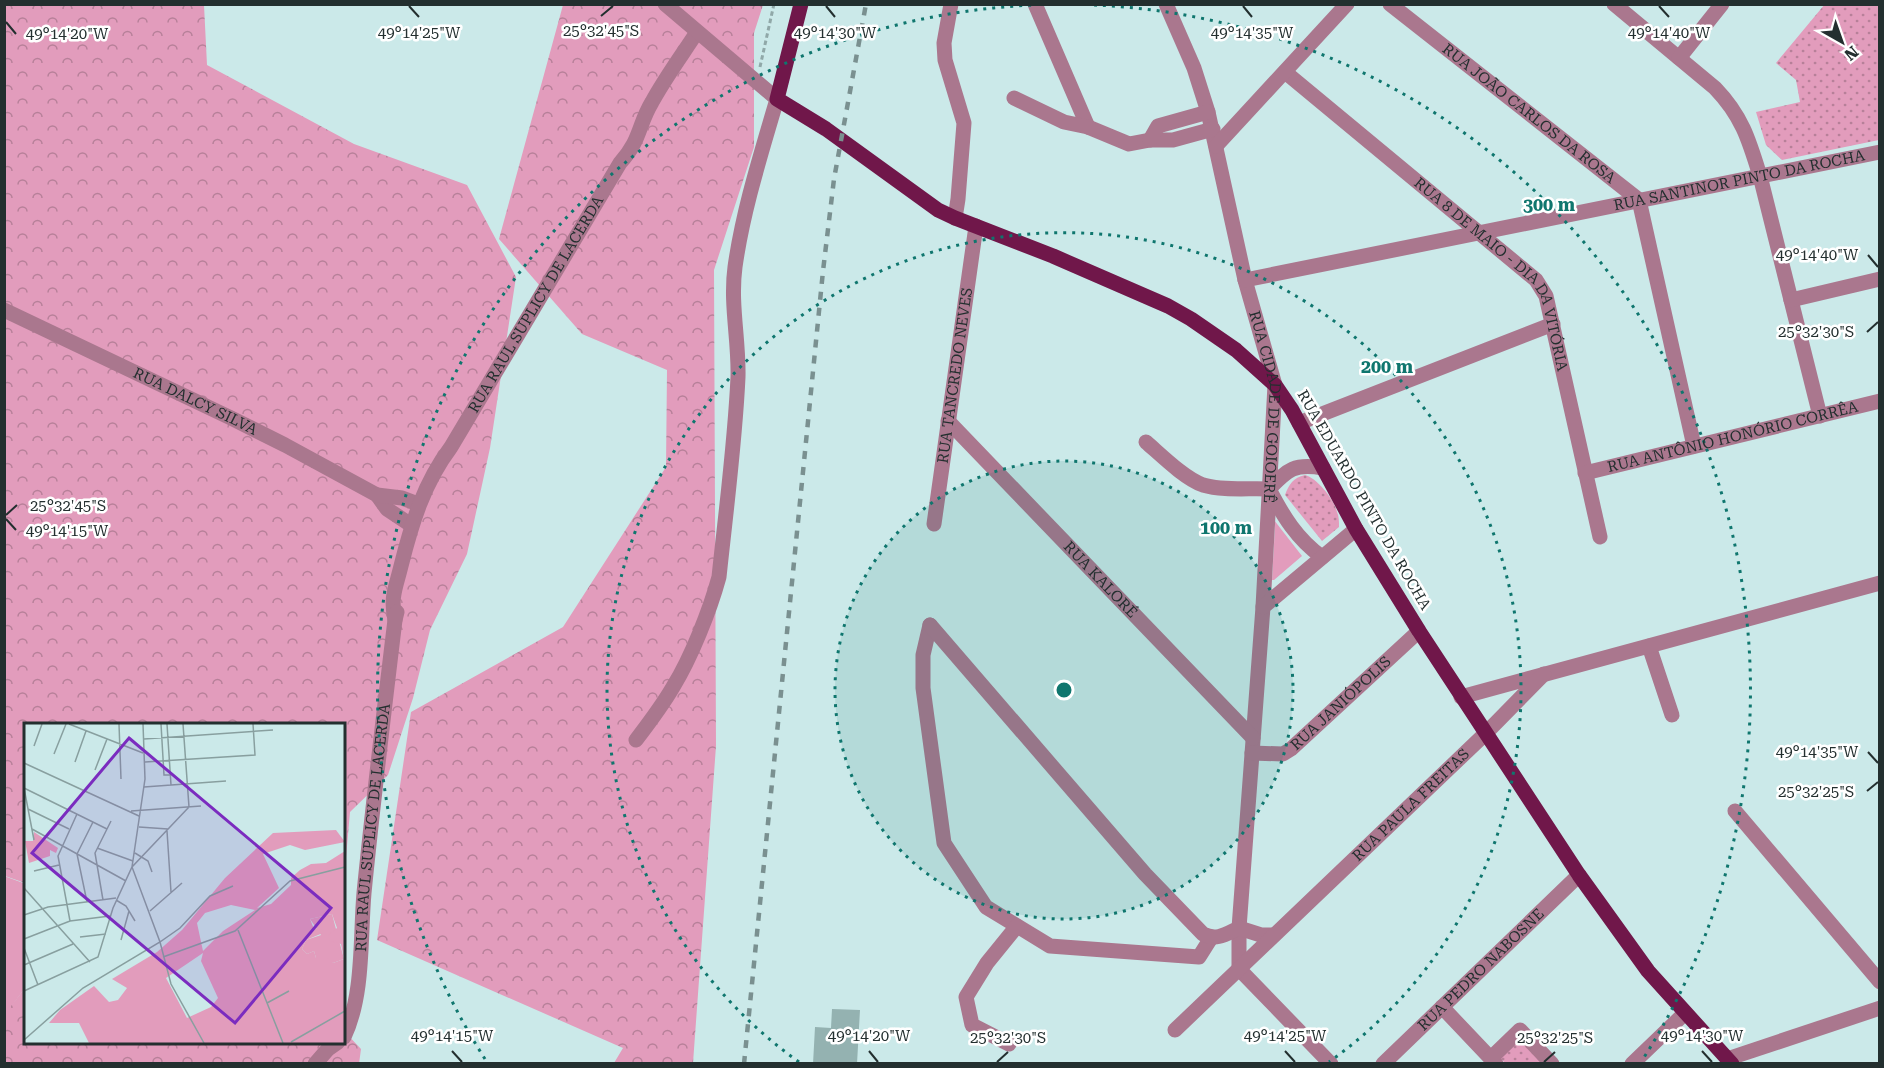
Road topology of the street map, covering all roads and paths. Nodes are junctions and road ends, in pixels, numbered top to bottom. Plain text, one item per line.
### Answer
1 (665, 4) edge
2 (774, 4) edge
3 (801, 4) edge
4 (951, 4) edge
5 (1035, 4) edge
6 (1347, 4) edge
7 (1390, 4) edge
8 (1614, 4) edge
9 (1722, 4) edge
10 (1172, 8) edge
11 (697, 32) junction
12 (1679, 58) junction
13 (759, 72) dead end
14 (1285, 72) junction
15 (1014, 98) dead end
16 (777, 99) junction
17 (1208, 112) junction
18 (1088, 127) junction
19 (1213, 129) junction
20 (1150, 140) junction
21 (1216, 146) junction
22 (1880, 152) edge
23 (1760, 176) junction
24 (1639, 200) junction
25 (955, 218) junction
26 (976, 226) junction
27 (1479, 232) junction
28 (1880, 279) edge
29 (1245, 280) junction
30 (1791, 300) junction
31 (7, 309) edge
32 (1553, 324) junction
33 (1275, 385) junction
34 (1880, 401) edge
35 (1820, 416) junction
36 (948, 421) junction
37 (1299, 423) junction
38 (1146, 442) dead end
39 (1694, 447) junction
40 (1323, 468) junction
41 (1585, 473) junction
42 (1269, 489) junction
43 (376, 495) junction
44 (418, 504) junction
45 (934, 524) dead end
46 (411, 525) junction
47 (1356, 529) junction
48 (1600, 537) dead end
49 (1322, 557) junction
50 (1880, 583) edge
51 (1263, 607) junction
52 (1419, 631) junction
53 (1649, 646) junction
54 (1544, 674) junction
55 (1461, 697) junction
56 (1672, 715) dead end
57 (1485, 734) junction
58 (636, 740) dead end
59 (1252, 746) junction
60 (1735, 811) dead end
61 (1579, 875) junction
62 (1017, 926) junction
63 (1239, 928) junction
64 (1274, 935) junction
65 (1211, 939) junction
66 (1239, 969) junction
67 (1880, 981) edge
68 (1442, 1007) junction
69 (1880, 1008) edge
70 (1685, 1013) junction
71 (1175, 1030) dead end
72 (345, 1034) edge
73 (336, 1044) edge
74 (338, 1044) edge
75 (1009, 1044) dead end
76 (1494, 1061) edge
77 (1730, 1061) edge
78 (315, 1064) edge
79 (328, 1064) edge
80 (1331, 1064) edge
81 (1383, 1064) edge
82 (1552, 1064) edge
83 (1632, 1064) edge

1 - 11 street
2 - 13 path
3 - 16 main road
4 - 25 street
5 - 18 street
6 - 14 street
7 - 24 street, RUA JOÃO CARLOS DA ROSA
8 - 12 street
9 - 12 street
10 - 17 street, RUA CIDADE DE GOIOERÊ
11 - 16 street
11 - 44 street, RUA RAUL SUPLICY DE LACERDA
12 - 23 street
14 - 21 street
14 - 27 street, RUA 8 DE MAIO - DIA DA VITÓRIA
15 - 18 street
16 - 25 main road, RUA EDUARDO PINTO DA ROCHA
16 - 58 street
17 - 19 street, RUA CIDADE DE GOIOERÊ
17 - 20 street
18 - 20 street
19 - 20 street
19 - 21 street, RUA CIDADE DE GOIOERÊ
21 - 29 street, RUA CIDADE DE GOIOERÊ
22 - 23 street, RUA SANTINOR PINTO DA ROCHA
23 - 24 street, RUA SANTINOR PINTO DA ROCHA
23 - 30 street
24 - 27 street, RUA SANTINOR PINTO DA ROCHA
24 - 39 street
25 - 26 main road, RUA EDUARDO PINTO DA ROCHA
26 - 33 main road, RUA EDUARDO PINTO DA ROCHA
26 - 36 street, RUA TANCREDO NEVES
27 - 29 street, RUA SANTINOR PINTO DA ROCHA
27 - 32 street, RUA 8 DE MAIO - DIA DA VITÓRIA
28 - 30 street
29 - 33 street, RUA CIDADE DE GOIOERÊ
30 - 35 street
31 - 43 street, RUA DALCY SILVA
32 - 37 street
32 - 41 street, RUA 8 DE MAIO - DIA DA VITÓRIA
33 - 37 main road, RUA EDUARDO PINTO DA ROCHA
33 - 42 street, RUA CIDADE DE GOIOERÊ
34 - 35 street, RUA ANTÔNIO HONÓRIO CORRÊA
35 - 39 street, RUA ANTÔNIO HONÓRIO CORRÊA
36 - 45 street, RUA TANCREDO NEVES
36 - 59 street, RUA KALORÉ
37 - 40 main road, RUA EDUARDO PINTO DA ROCHA
38 - 42 street
39 - 41 street, RUA ANTÔNIO HONÓRIO CORRÊA
40 - 42 street
40 - 47 main road, RUA EDUARDO PINTO DA ROCHA
41 - 48 street, RUA 8 DE MAIO - DIA DA VITÓRIA
42 - 49 street
42 - 51 street, RUA CIDADE DE GOIOERÊ
43 - 44 street, RUA DALCY SILVA
43 - 46 street, RUA DALCY SILVA
44 - 46 street, RUA RAUL SUPLICY DE LACERDA
46 - 72 street, RUA RAUL SUPLICY DE LACERDA
47 - 49 street
47 - 52 main road, RUA EDUARDO PINTO DA ROCHA
49 - 51 street
50 - 53 street
51 - 59 street, RUA CIDADE DE GOIOERÊ
52 - 55 main road, RUA EDUARDO PINTO DA ROCHA
52 - 59 street, RUA JANIÓPOLIS
53 - 54 street
53 - 56 street
54 - 55 street
54 - 57 street, RUA PAULA FREITAS
55 - 57 main road, RUA EDUARDO PINTO DA ROCHA
57 - 61 main road, RUA EDUARDO PINTO DA ROCHA
57 - 64 street, RUA PAULA FREITAS
59 - 63 street, RUA CIDADE DE GOIOERÊ
60 - 67 street
61 - 68 street, RUA PEDRO NABOSNE
61 - 70 main road, RUA EDUARDO PINTO DA ROCHA
62 - 65 street
62 - 65 street
62 - 75 street
63 - 64 street
63 - 65 street
63 - 66 street, RUA CIDADE DE GOIOERÊ
64 - 66 street, RUA PAULA FREITAS
66 - 71 street, RUA PAULA FREITAS
66 - 80 street
68 - 76 street
68 - 81 street, RUA PEDRO NABOSNE
69 - 77 street
70 - 77 main road, RUA EDUARDO PINTO DA ROCHA
70 - 83 street
73 - 78 street
74 - 79 street
76 - 82 street

